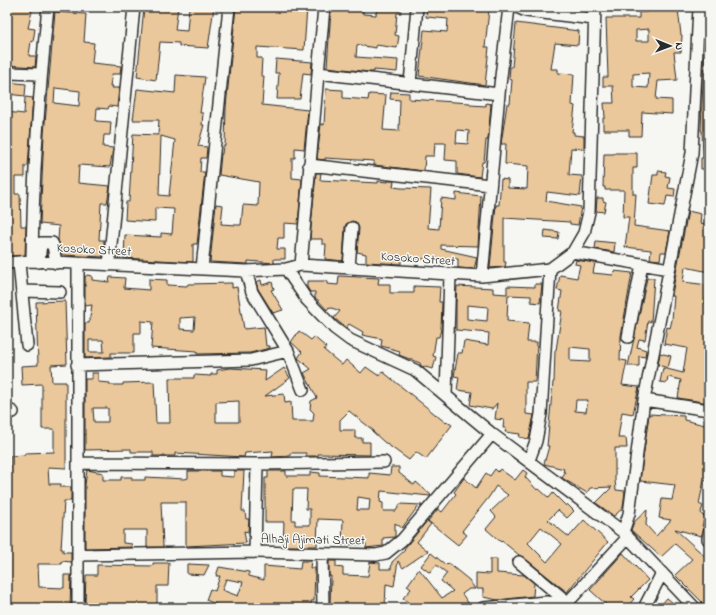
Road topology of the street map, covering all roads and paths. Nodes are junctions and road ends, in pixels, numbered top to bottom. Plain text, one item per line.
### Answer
1 (48, 7) edge
2 (134, 7) edge
3 (229, 7) edge
4 (324, 7) edge
5 (417, 7) edge
6 (509, 7) edge
7 (517, 7) edge
8 (595, 7) edge
9 (699, 7) edge
10 (594, 19) junction
11 (7, 73) edge
12 (318, 73) junction
13 (40, 74) junction
14 (410, 83) junction
15 (498, 94) junction
16 (309, 165) junction
17 (490, 185) junction
18 (352, 228) dead end
19 (572, 252) junction
20 (36, 262) junction
21 (7, 263) edge
22 (19, 263) junction
23 (56, 263) junction
24 (78, 264) junction
25 (642, 264) junction
26 (109, 265) junction
27 (301, 265) junction
28 (202, 268) junction
29 (349, 268) junction
30 (286, 269) junction
31 (550, 269) junction
32 (669, 269) junction
33 (246, 271) junction
34 (450, 275) junction
35 (482, 276) junction
36 (22, 291) junction
37 (60, 292) dead end
38 (628, 337) dead end
39 (26, 345) dead end
40 (288, 351) junction
41 (77, 365) junction
42 (303, 390) dead end
43 (446, 394) junction
44 (644, 400) junction
45 (709, 410) edge
46 (492, 434) junction
47 (529, 460) junction
48 (384, 462) dead end
49 (79, 463) junction
50 (257, 464) junction
51 (625, 535) junction
52 (255, 552) junction
53 (322, 554) junction
54 (79, 555) junction
55 (519, 562) dead end
56 (662, 573) junction
57 (566, 601) junction
58 (78, 608) edge
59 (323, 608) edge
60 (483, 608) edge
61 (644, 608) edge
62 (695, 608) edge

1 - 13 street
2 - 26 street
3 - 28 street
4 - 12 street
5 - 14 street
6 - 15 street
7 - 10 street
8 - 10 street
9 - 32 street
10 - 19 street
11 - 13 street
12 - 14 street
12 - 16 street
13 - 20 street
14 - 15 street
15 - 17 street
16 - 17 street
16 - 27 street
17 - 35 street
18 - 29 street
19 - 25 street
19 - 31 street
20 - 22 street, Kosoko Street
20 - 23 street, Kosoko Street
20 - 23 street
21 - 22 street, Kosoko Street
22 - 36 street
23 - 24 street, Kosoko Street
24 - 26 street, Kosoko Street
24 - 41 street
25 - 32 street
25 - 38 street
26 - 28 street, Kosoko Street
27 - 29 street, Kosoko Street
27 - 30 street, Kosoko Street
28 - 33 street, Kosoko Street
29 - 34 street, Kosoko Street
30 - 33 street, Kosoko Street
30 - 43 street
31 - 35 street, Kosoko Street
31 - 47 street
32 - 44 street
33 - 40 street
34 - 35 street, Kosoko Street
34 - 43 street
36 - 37 street
36 - 39 street
40 - 41 street
40 - 42 street
41 - 49 street
43 - 46 street
44 - 45 street
44 - 51 street
46 - 47 street
46 - 53 street, Alhaji Ajimati Street
47 - 51 street
48 - 50 street
49 - 50 street
49 - 54 street
50 - 52 street
51 - 56 street
51 - 57 street
52 - 53 street, Alhaji Ajimati Street
52 - 54 street, Alhaji Ajimati Street
53 - 59 street
54 - 58 street
55 - 57 street
56 - 61 street
56 - 62 street
57 - 60 street

